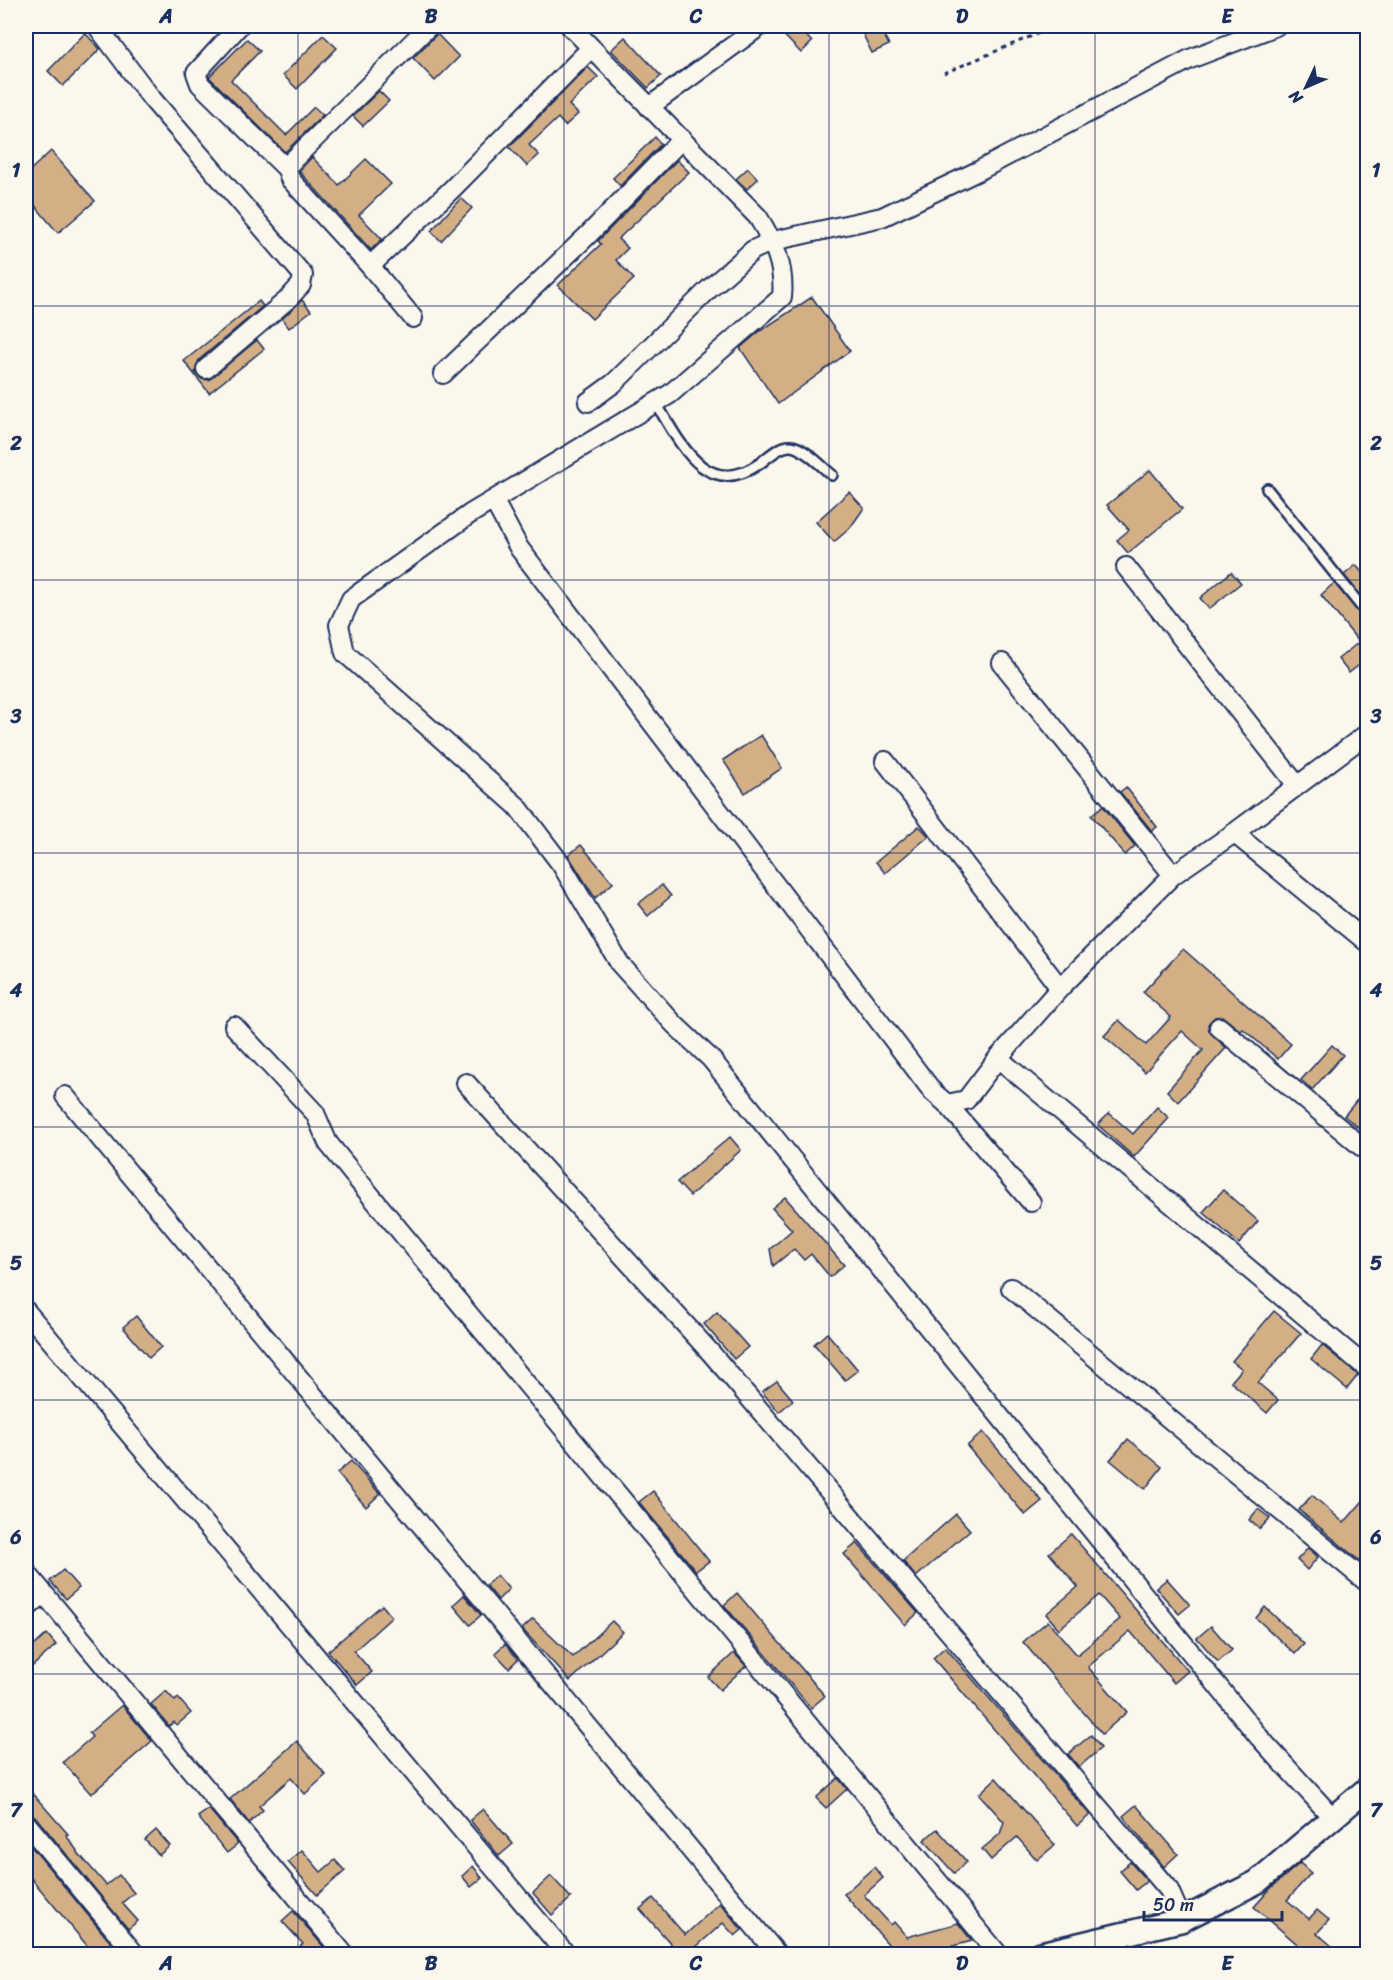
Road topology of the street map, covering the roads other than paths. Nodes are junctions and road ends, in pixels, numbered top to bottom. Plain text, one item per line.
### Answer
1 (97, 26) edge
2 (239, 26) edge
3 (429, 26) edge
4 (570, 26) edge
5 (760, 26) edge
6 (1276, 26) edge
7 (591, 48) junction
8 (649, 107) junction
9 (682, 139) junction
10 (287, 169) junction
11 (773, 241) junction
12 (370, 266) junction
13 (413, 318) dead end
14 (206, 369) dead end
15 (443, 374) dead end
16 (588, 402) dead end
17 (656, 403) junction
18 (832, 475) dead end
19 (1267, 489) dead end
20 (494, 501) junction
21 (1126, 567) dead end
22 (1368, 615) edge
23 (1002, 663) dead end
24 (1368, 733) edge
25 (885, 761) dead end
26 (1296, 784) junction
27 (1234, 833) junction
28 (1173, 875) junction
29 (1368, 943) edge
30 (1060, 988) junction
31 (234, 1026) dead end
32 (1219, 1027) dead end
33 (998, 1058) junction
34 (466, 1083) dead end
35 (65, 1096) dead end
36 (947, 1104) junction
37 (1368, 1152) edge
38 (1031, 1202) dead end
39 (1011, 1288) dead end
40 (26, 1311) edge
41 (1368, 1369) edge
42 (26, 1572) edge
43 (1368, 1583) edge
44 (43, 1594) junction
45 (26, 1609) edge
46 (1368, 1788) edge
47 (1333, 1818) junction
48 (26, 1823) edge
49 (1182, 1920) junction
50 (1119, 1944) edge
51 (135, 1954) edge
52 (344, 1954) edge
53 (566, 1954) edge
54 (777, 1954) edge
55 (998, 1954) edge
56 (1039, 1954) edge

1 - 14 street
2 - 10 street
3 - 10 street
4 - 7 street
5 - 8 street
6 - 11 street
7 - 8 street
7 - 12 street
8 - 9 street
9 - 11 street
9 - 15 street
10 - 12 street
11 - 16 street
11 - 17 street
12 - 13 street
17 - 18 lane
17 - 20 street
19 - 22 lane
20 - 36 street
20 - 47 street
21 - 26 street
23 - 28 street
24 - 26 street
25 - 30 street
26 - 27 street
27 - 28 street
27 - 29 street
28 - 30 street
30 - 33 street
31 - 55 street
32 - 37 street
33 - 36 street
33 - 41 street
34 - 49 street
35 - 54 street
36 - 38 street
39 - 43 street
40 - 53 street
42 - 44 street
44 - 45 street
44 - 52 street
46 - 47 street
47 - 49 street
48 - 51 street
49 - 50 street
50 - 56 street

